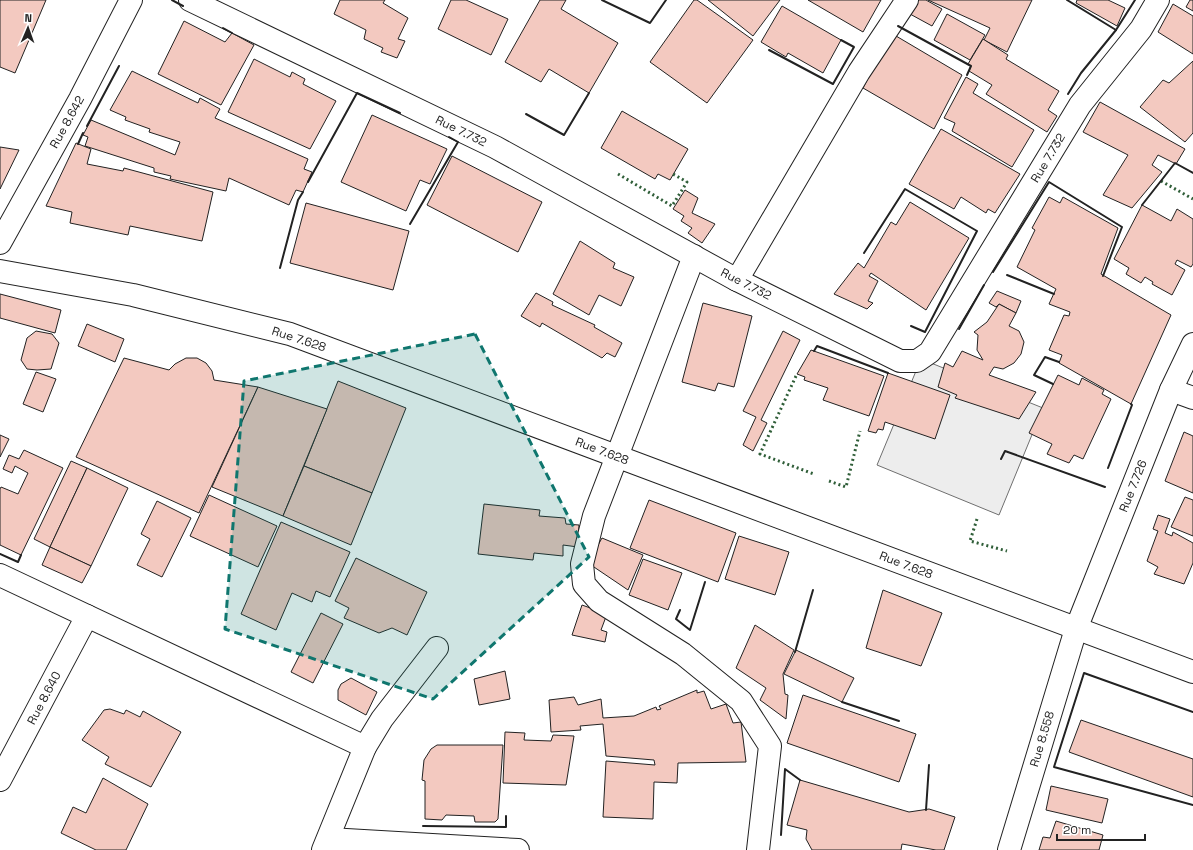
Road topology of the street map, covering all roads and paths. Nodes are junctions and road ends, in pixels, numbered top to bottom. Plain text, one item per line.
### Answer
1 (131, 0) edge
2 (190, 0) edge
3 (908, 0) edge
4 (1158, 0) edge
5 (0, 243) edge
6 (694, 256) junction
7 (0, 270) edge
8 (738, 280) junction
9 (1193, 344) edge
10 (1171, 390) junction
11 (1193, 398) edge
12 (617, 457) junction
13 (0, 575) edge
14 (87, 616) junction
15 (1076, 629) junction
16 (437, 648) dead end
17 (1193, 672) edge
18 (365, 747) junction
19 (0, 780) edge
20 (326, 845) edge
21 (518, 850) edge
22 (758, 850) edge
23 (1009, 850) edge

1 - 5 street, Rue 8.642
2 - 6 street, Rue 7.732
3 - 8 street
4 - 8 street, Rue 7.732
6 - 8 street, Rue 7.732
6 - 12 street
7 - 12 street, Rue 7.628
9 - 10 street, Rue 7.726
10 - 11 street
10 - 15 street, Rue 7.726
12 - 15 street, Rue 7.628
12 - 22 street
13 - 14 street
14 - 18 street
14 - 19 street, Rue 8.640
15 - 17 street, Rue 7.628
15 - 23 street, Rue 8.558
16 - 18 street
18 - 20 street
20 - 21 street

